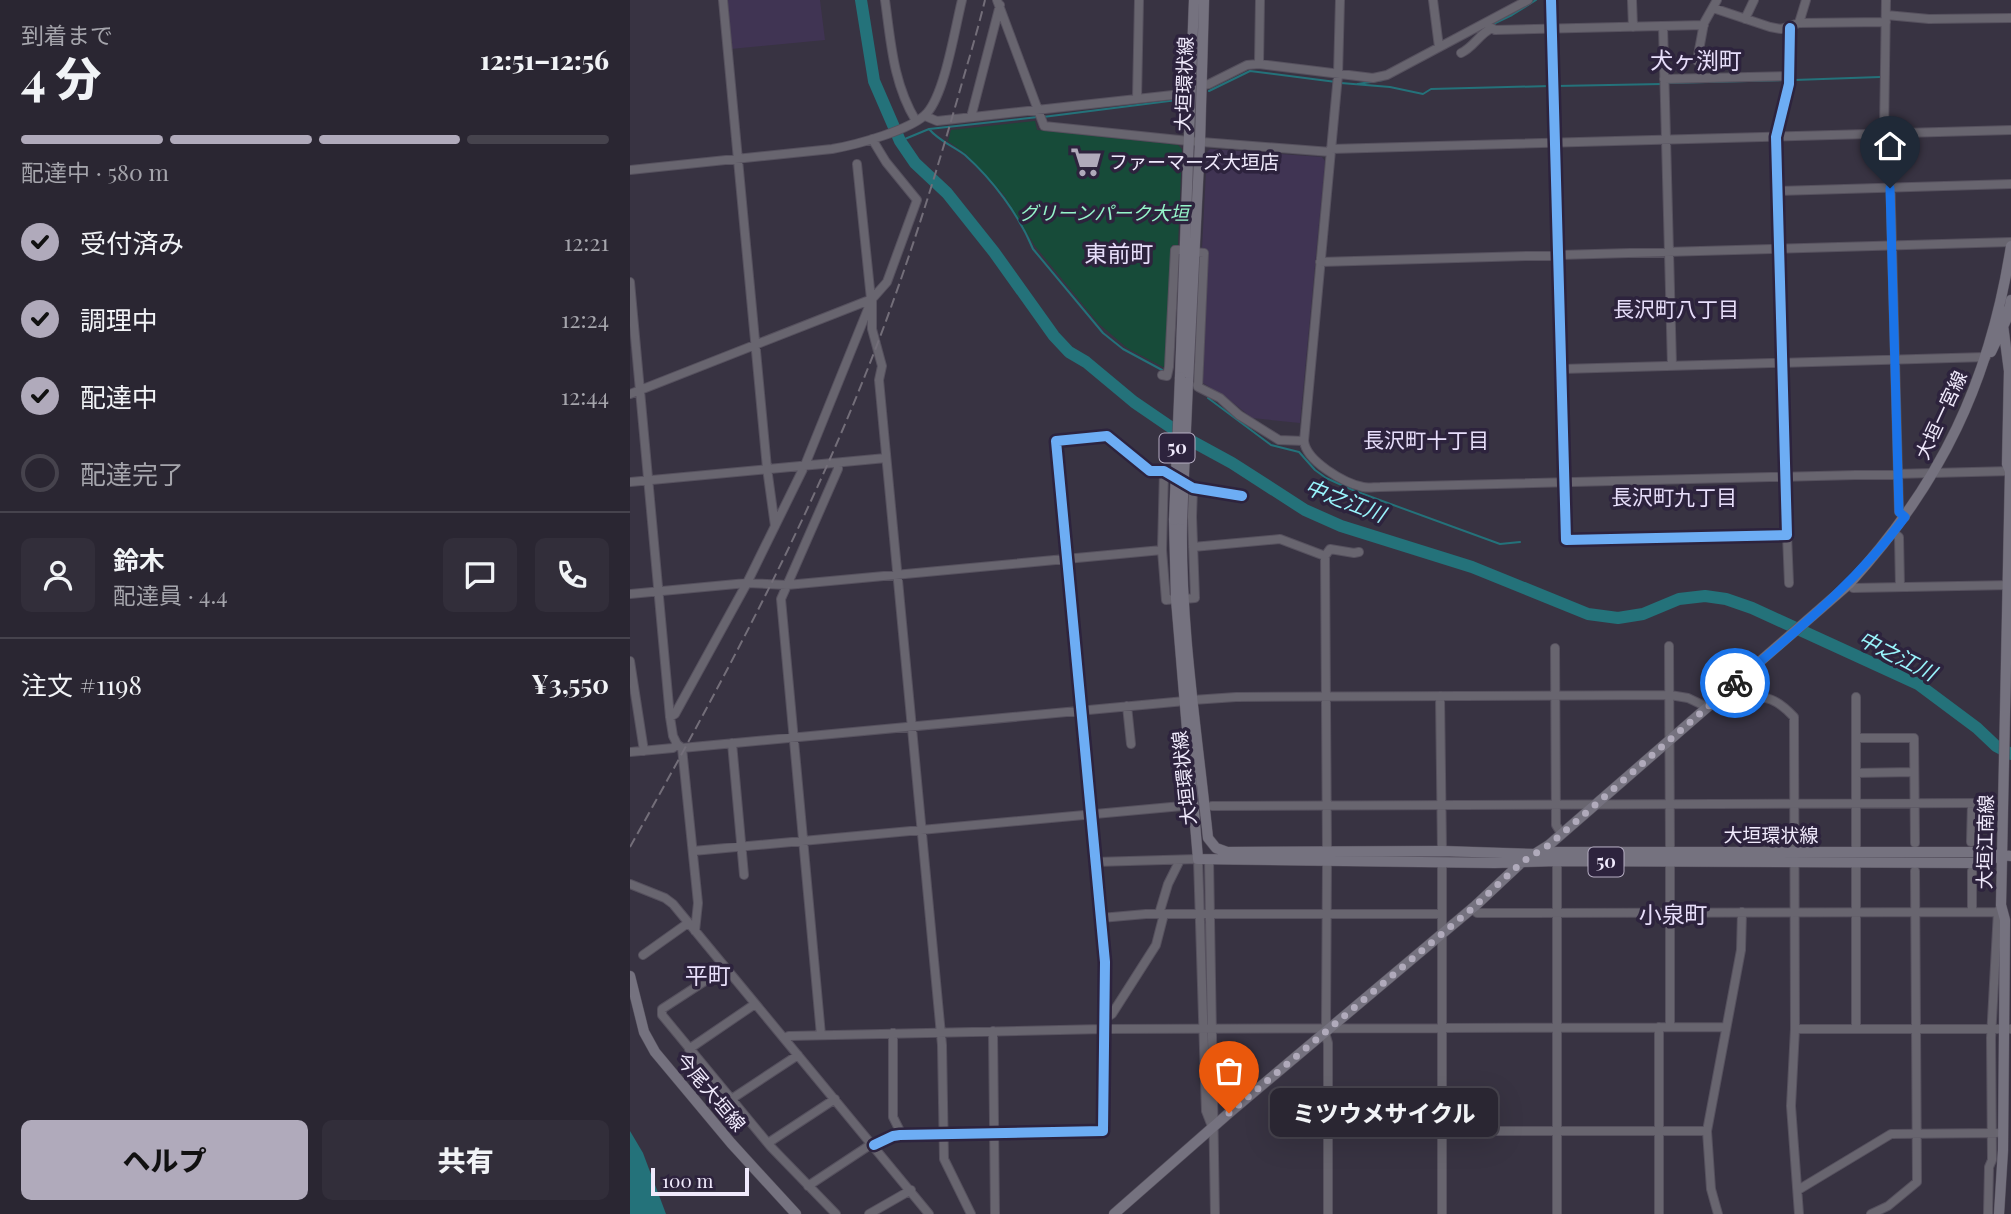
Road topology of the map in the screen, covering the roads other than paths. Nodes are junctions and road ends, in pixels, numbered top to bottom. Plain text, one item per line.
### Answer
1 (723, 0) edge
2 (885, 0) edge
3 (962, 0) edge
4 (1139, 0) edge
5 (1194, 0) edge
6 (1204, 0) edge
7 (1260, 0) edge
8 (1340, 0) edge
9 (1433, 0) edge
10 (1528, 0) edge
11 (1551, 0) edge
12 (1632, 0) edge
13 (1754, 0) edge
14 (1806, 0) edge
15 (1886, 0) edge
16 (1000, 2) edge
17 (1715, 4) edge
18 (2011, 18) edge
19 (1745, 19) junction
20 (1886, 19) junction
21 (1799, 23) junction
22 (1704, 25) junction
23 (1663, 26) junction
24 (1633, 27) junction
25 (1790, 28) junction
26 (1552, 29) junction
27 (1439, 47) junction
28 (1461, 53) dead end
29 (1698, 61) dead end
30 (1259, 64) junction
31 (1338, 75) junction
32 (1790, 76) junction
33 (1664, 79) junction
34 (1203, 85) junction
35 (1191, 93) junction
36 (1137, 99) junction
37 (1039, 114) junction
38 (925, 116) junction
39 (971, 117) junction
40 (915, 122) junction
41 (2011, 130) edge
42 (1886, 133) junction
43 (1776, 137) junction
44 (875, 138) junction
45 (1666, 139) junction
46 (1195, 141) junction
47 (1555, 142) junction
48 (1331, 150) junction
49 (737, 157) junction
50 (857, 164) dead end
51 (630, 170) edge
52 (2011, 184) edge
53 (1890, 188) junction
54 (1777, 191) junction
55 (2011, 244) edge
56 (1891, 247) junction
57 (1780, 250) junction
58 (1190, 251) junction
59 (1669, 253) junction
60 (1559, 256) junction
61 (1321, 261) junction
62 (630, 282) edge
63 (2006, 298) edge
64 (872, 299) junction
65 (2002, 330) junction
66 (756, 344) junction
67 (1986, 357) junction
68 (1895, 360) junction
69 (1783, 363) junction
70 (1672, 366) junction
71 (1562, 369) junction
72 (1162, 375) dead end
73 (1191, 383) junction
74 (641, 390) junction
75 (630, 394) edge
76 (1304, 441) junction
77 (886, 458) junction
78 (838, 463) junction
79 (805, 464) junction
80 (767, 468) junction
81 (2011, 470) edge
82 (1934, 472) junction
83 (1897, 473) junction
84 (1786, 476) junction
85 (648, 480) junction
86 (630, 482) edge
87 (1564, 482) junction
88 (1242, 496) dead end
89 (1905, 517) junction
90 (775, 526) junction
91 (1893, 533) junction
92 (1787, 534) junction
93 (1193, 547) junction
94 (1163, 550) junction
95 (1359, 552) dead end
96 (1325, 556) junction
97 (1067, 559) junction
98 (897, 575) junction
99 (747, 583) junction
100 (1789, 583) dead end
101 (1849, 584) junction
102 (2009, 584) edge
103 (787, 585) junction
104 (1900, 587) junction
105 (659, 591) junction
106 (630, 592) edge
107 (1180, 599) junction
108 (1669, 646) dead end
109 (1555, 648) dead end
110 (630, 661) edge
111 (1724, 692) junction
112 (1555, 695) junction
113 (1670, 695) junction
114 (1440, 696) junction
115 (1326, 697) junction
116 (1856, 697) dead end
117 (1189, 701) junction
118 (1127, 706) junction
119 (1707, 707) junction
120 (1082, 711) junction
121 (670, 717) junction
122 (912, 726) junction
123 (793, 738) junction
124 (1670, 738) junction
125 (1856, 738) junction
126 (732, 743) junction
127 (1130, 744) dead end
128 (679, 746) junction
129 (644, 751) junction
130 (630, 752) edge
131 (1914, 772) junction
132 (1856, 773) junction
133 (1972, 803) junction
134 (1990, 803) dead end
135 (1555, 804) junction
136 (1794, 804) junction
137 (1856, 804) junction
138 (1914, 804) junction
139 (1193, 805) junction
140 (1326, 805) junction
141 (1441, 805) junction
142 (1593, 805) junction
143 (1668, 805) junction
144 (1212, 806) dead end
145 (1091, 814) junction
146 (921, 830) junction
147 (1561, 833) junction
148 (1208, 838) junction
149 (803, 841) junction
150 (1971, 842) dead end
151 (1915, 843) dead end
152 (742, 847) junction
153 (693, 851) junction
154 (1227, 852) junction
155 (1535, 854) junction
156 (2007, 856) edge
157 (1327, 857) junction
158 (1442, 857) junction
159 (1670, 857) junction
160 (1795, 857) junction
161 (1856, 857) junction
162 (1180, 860) junction
163 (1203, 860) junction
164 (1557, 861) junction
165 (1096, 862) junction
166 (1522, 862) junction
167 (1972, 870) dead end
168 (1915, 871) dead end
169 (744, 875) dead end
170 (630, 884) edge
171 (1472, 908) junction
172 (1999, 909) junction
173 (1556, 912) junction
174 (1669, 912) junction
175 (1742, 912) junction
176 (1795, 912) junction
177 (1856, 912) junction
178 (1915, 912) junction
179 (1972, 912) junction
180 (1327, 913) junction
181 (1161, 914) junction
182 (1199, 914) junction
183 (1210, 914) junction
184 (1441, 914) junction
185 (1101, 918) junction
186 (2008, 920) edge
187 (688, 923) junction
188 (695, 931) junction
189 (1441, 935) junction
190 (643, 955) dead end
191 (725, 968) junction
192 (630, 976) edge
193 (755, 1004) junction
194 (1104, 1019) junction
195 (1556, 1027) junction
196 (1659, 1027) junction
197 (1670, 1027) junction
198 (1726, 1027) junction
199 (1442, 1028) junction
200 (1856, 1028) junction
201 (1916, 1028) junction
202 (1992, 1028) junction
203 (1103, 1029) junction
204 (1795, 1029) junction
205 (2008, 1029) edge
206 (1202, 1030) junction
207 (1213, 1030) junction
208 (1328, 1030) junction
209 (993, 1031) junction
210 (940, 1032) junction
211 (893, 1033) junction
212 (821, 1035) junction
213 (784, 1038) junction
214 (689, 1049) junction
215 (798, 1055) junction
216 (835, 1099) junction
217 (730, 1100) junction
218 (1213, 1129) junction
219 (1442, 1130) junction
220 (1557, 1130) junction
221 (1658, 1130) junction
222 (1707, 1130) junction
223 (1328, 1132) junction
224 (995, 1133) junction
225 (1997, 1133) junction
226 (1916, 1134) junction
227 (902, 1135) junction
228 (944, 1135) junction
229 (768, 1143) junction
230 (873, 1144) junction
231 (2007, 1148) edge
232 (808, 1185) junction
233 (1798, 1190) junction
234 (911, 1191) junction
235 (796, 1214) edge
236 (836, 1214) edge
237 (869, 1214) edge
238 (929, 1214) edge
239 (971, 1214) edge
240 (995, 1214) edge
241 (1114, 1214) edge
242 (1215, 1214) edge
243 (1328, 1214) edge
244 (1442, 1214) edge
245 (1557, 1214) edge
246 (1659, 1214) edge
247 (1718, 1214) edge
248 (1800, 1214) edge
249 (1871, 1214) edge
250 (1988, 1214) edge
251 (1999, 1214) edge

1 - 49 street
2 - 40 street
3 - 38 street
4 - 36 street
5 - 35 main road, 大垣環状線 / 50
6 - 34 main road, 大垣環状線 / 50
7 - 30 street
8 - 31 street
9 - 27 street
10 - 27 street
11 - 26 street
12 - 24 street
13 - 19 street
14 - 21 street
15 - 20 street
16 - 37 street
16 - 39 street
17 - 19 street
17 - 22 street
18 - 20 street
19 - 25 street
20 - 21 street
20 - 42 street
21 - 25 street
22 - 23 street
22 - 29 street
23 - 24 street
23 - 33 street
24 - 26 street
25 - 32 street
26 - 28 street
26 - 47 street
27 - 31 street
30 - 31 street
30 - 34 street
31 - 48 street
32 - 33 street
32 - 43 street
33 - 45 street
34 - 46 main road, 大垣環状線 / 50
35 - 36 street
35 - 46 main road, 大垣環状線 / 50
36 - 37 street
37 - 39 street
37 - 46 street
38 - 39 street
38 - 40 street
40 - 44 street
41 - 42 street
42 - 43 street
42 - 53 street
43 - 45 street
43 - 54 street
44 - 49 street
44 - 64 street
45 - 47 street
45 - 59 street
46 - 48 street
46 - 58 main road, 大垣環状線 / 50
47 - 48 street
47 - 60 street
48 - 61 street
49 - 51 street
49 - 66 street
50 - 64 street
52 - 53 street
53 - 54 street
53 - 56 street
54 - 57 street
55 - 56 street
55 - 63 main road, 大垣一宮線
56 - 57 street
56 - 68 street
57 - 59 street
57 - 69 street
58 - 72 street
58 - 73 main road, 大垣環状線 / 50
58 - 73 street
59 - 60 street
59 - 70 street
60 - 61 street
60 - 71 street
61 - 76 street
62 - 74 street
63 - 65 main road, 大垣江南線
63 - 67 main road, 大垣一宮線
64 - 66 street
64 - 77 street
64 - 79 street
65 - 67 main road, 大垣一宮線
65 - 81 main road, 大垣江南線
66 - 74 street
66 - 80 street
67 - 68 street
67 - 82 main road, 大垣一宮線
68 - 69 street
68 - 83 street
69 - 70 street
69 - 84 street
70 - 71 street
71 - 87 street
73 - 76 street
73 - 107 main road, 大垣環状線 / 50, bridge
74 - 75 street
74 - 85 street
76 - 87 street
77 - 78 street
77 - 98 street
78 - 79 street
78 - 103 street
79 - 80 street
79 - 90 street
80 - 85 street
80 - 90 street
81 - 82 street
81 - 102 main road, 大垣江南線
82 - 83 street
82 - 89 main road, 大垣一宮線
83 - 84 street
83 - 89 street
84 - 87 street
84 - 92 street
85 - 86 street
85 - 105 street
87 - 92 street
88 - 93 street
89 - 91 main road, 大垣一宮線
90 - 99 street
91 - 101 main road, 大垣一宮線
91 - 104 street
92 - 100 street
93 - 96 street
93 - 107 street
94 - 97 street
94 - 97 street
94 - 107 street
95 - 96 street
96 - 115 street
97 - 98 street
97 - 120 street
98 - 103 street
98 - 122 street
99 - 103 street
99 - 105 street
99 - 121 street
101 - 104 street
101 - 111 main road, 大垣一宮線
102 - 104 street
102 - 156 main road, 大垣江南線
103 - 123 street
105 - 106 street
105 - 121 street
107 - 117 main road, 大垣環状線 / 50
108 - 113 street
109 - 112 street
110 - 129 street
111 - 119 main road, 大垣一宮線
111 - 136 street
112 - 113 street
112 - 114 street
112 - 135 street
113 - 119 street
113 - 124 street
114 - 115 street
114 - 141 street
115 - 117 street
115 - 140 street
116 - 125 street
117 - 118 street
117 - 139 main road, 大垣環状線 / 50
117 - 148 main road, 大垣環状線 / 50
118 - 120 street
118 - 127 street
119 - 124 main road, 大垣一宮線
120 - 122 street
120 - 145 street
121 - 128 street
122 - 123 street
122 - 146 street
123 - 126 street
123 - 149 street
124 - 142 main road, 大垣一宮線
124 - 143 street
125 - 131 street
125 - 132 street
126 - 128 street
126 - 152 street
128 - 129 street
128 - 153 street
129 - 130 street
131 - 132 street
131 - 138 street
132 - 137 street
133 - 134 street
133 - 138 street
133 - 150 street
135 - 141 street
135 - 142 street
135 - 147 street
136 - 137 street
136 - 143 street
136 - 160 street
137 - 138 street
137 - 161 street
138 - 151 street
139 - 145 street
139 - 163 main road, 大垣環状線 / 50
140 - 141 street
140 - 144 street
140 - 157 street
141 - 158 street
142 - 143 street
142 - 147 main road, 大垣一宮線
143 - 159 street
145 - 146 street
145 - 165 street
146 - 149 street
146 - 210 street
147 - 155 main road, 大垣一宮線
148 - 154 main road, 大垣環状線
148 - 163 main road, 50
149 - 152 street
149 - 212 street
152 - 153 street
152 - 169 street
153 - 188 street
154 - 157 main road, 大垣環状線 / 50
154 - 163 main road, 50
155 - 158 main road, 大垣環状線 / 50
155 - 159 main road, 大垣環状線 / 50
155 - 166 main road, 大垣一宮線
156 - 161 main road, 大垣環状線 / 50
156 - 172 main road, 大垣江南線
157 - 158 main road, 大垣環状線 / 50
157 - 163 main road, 大垣環状線 / 50
157 - 180 street
158 - 166 main road, 大垣環状線 / 50
158 - 184 street
159 - 160 main road, 大垣環状線 / 50
159 - 164 main road, 大垣環状線 / 50
159 - 174 street
160 - 161 main road, 大垣環状線 / 50
160 - 176 street
161 - 177 street
162 - 163 street
162 - 165 street
162 - 181 street
163 - 182 street
163 - 183 street
164 - 166 main road, 大垣環状線 / 50
164 - 173 street
165 - 185 street
166 - 171 main road, 大垣一宮線
167 - 179 street
168 - 178 street
170 - 187 street
171 - 173 street
171 - 189 main road, 大垣一宮線
172 - 179 street
172 - 186 main road, 大垣江南線
172 - 202 street
173 - 174 street
173 - 195 street
174 - 175 street
174 - 197 street
175 - 176 street
175 - 198 street
176 - 177 street
176 - 204 street
177 - 178 street
177 - 200 street
178 - 179 street
178 - 201 street
180 - 183 street
180 - 184 street
180 - 208 street
181 - 182 street
181 - 185 street
181 - 194 street
182 - 183 street
182 - 206 street
183 - 207 street
184 - 189 street
185 - 194 street
186 - 205 main road, 大垣江南線
187 - 188 street
187 - 190 street
188 - 191 street
189 - 199 street
189 - 208 main road, 大垣一宮線
191 - 193 street
191 - 214 street
192 - 235 main road, 今尾大垣線
193 - 213 street
193 - 214 street
194 - 203 street
195 - 196 street
195 - 199 street
195 - 220 street
196 - 197 street
196 - 221 street
197 - 198 street
198 - 222 street
199 - 208 street
199 - 219 street
200 - 201 street
200 - 204 street
201 - 202 street
201 - 226 street
202 - 205 street
202 - 225 street
203 - 206 street
203 - 209 street
203 - 224 street
204 - 233 street
205 - 225 main road, 大垣江南線
206 - 207 street
206 - 218 street
207 - 208 street
207 - 218 street
208 - 218 main road, 大垣一宮線
208 - 223 street
209 - 210 street
209 - 224 street
210 - 211 street
210 - 228 street
211 - 212 street
211 - 227 street
212 - 213 street
213 - 215 street
214 - 217 street
215 - 216 street
215 - 217 street
216 - 229 street
216 - 230 street
217 - 229 street
218 - 241 main road, 大垣一宮線
218 - 242 street
219 - 220 street
219 - 223 street
219 - 244 street
220 - 221 street
220 - 245 street
221 - 222 street
221 - 246 street
222 - 247 street
223 - 243 street
224 - 228 street
224 - 240 street
225 - 226 street
225 - 231 main road, 大垣江南線
225 - 250 street
226 - 233 street
226 - 249 street
227 - 228 street
227 - 230 street
228 - 239 street
229 - 232 street
230 - 232 street
230 - 234 street
231 - 251 main road, 大垣江南線
232 - 236 street
233 - 248 street
234 - 237 street
234 - 238 street

